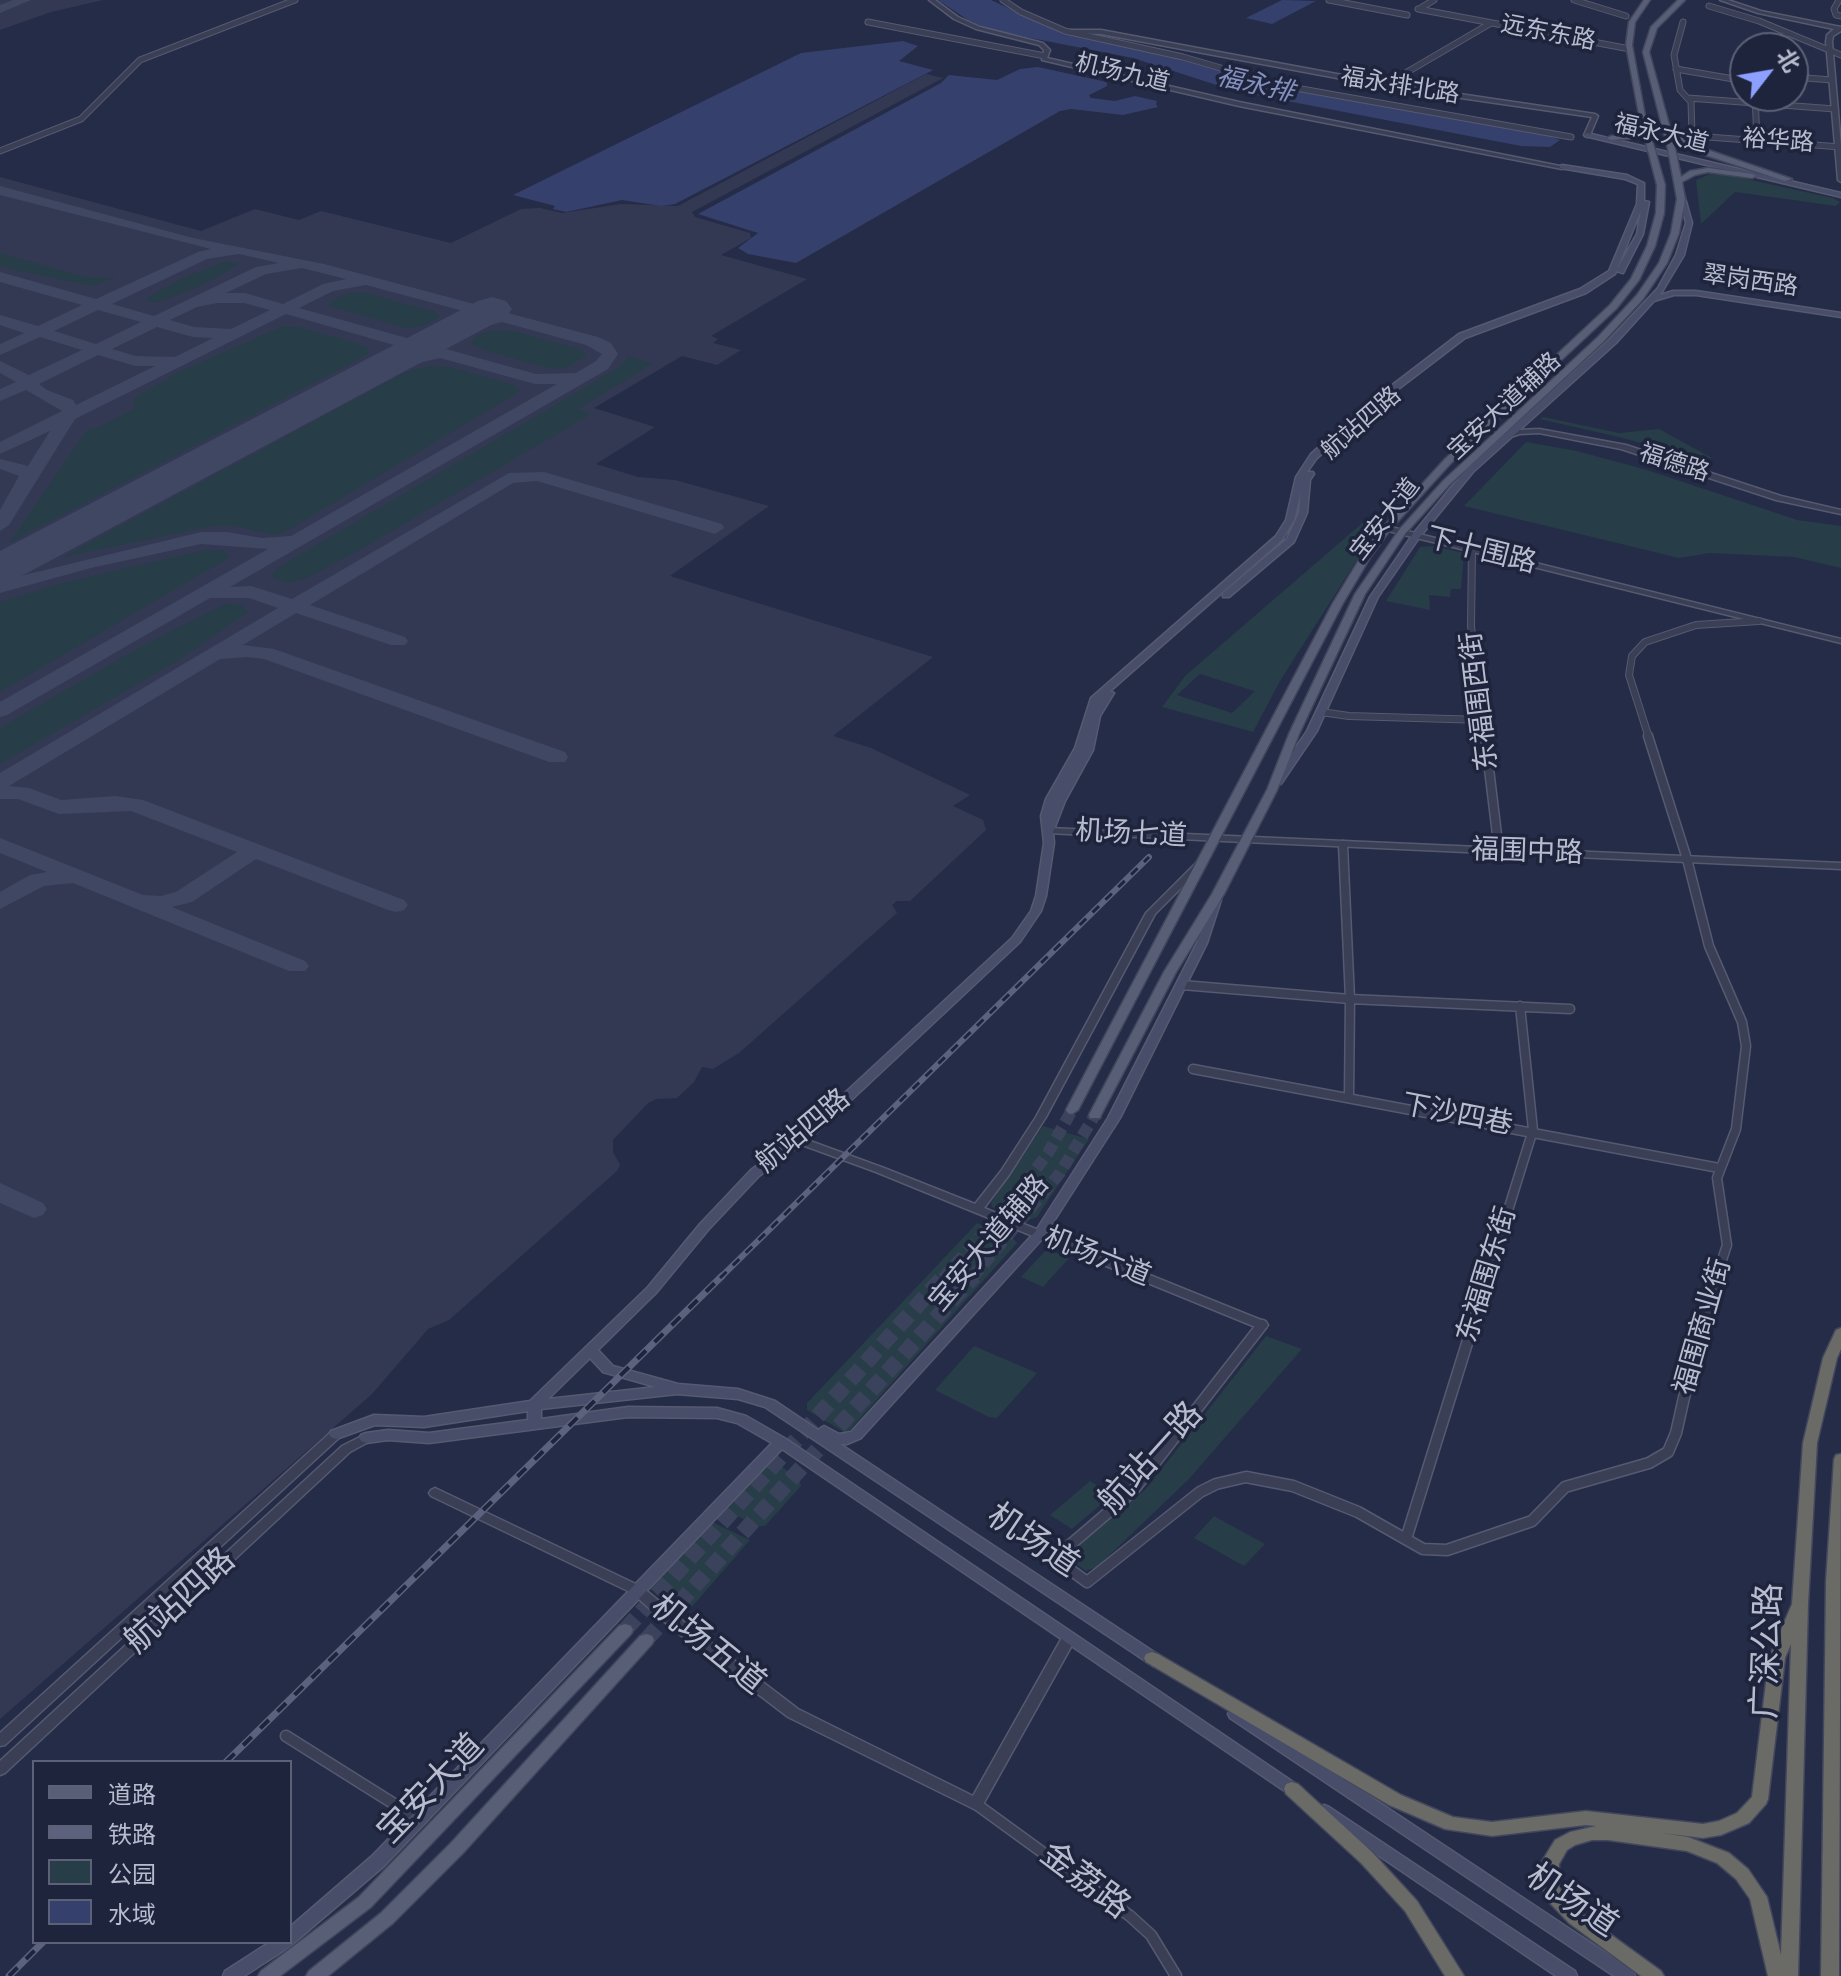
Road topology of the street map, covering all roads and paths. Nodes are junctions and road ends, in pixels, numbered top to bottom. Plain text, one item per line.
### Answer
1 (295, 0) edge
2 (932, 0) edge
3 (1003, 0) edge
4 (1329, 0) edge
5 (1422, 0) edge
6 (1574, 0) edge
7 (1647, 0) edge
8 (1682, 0) edge
9 (1723, 0) edge
10 (1839, 0) edge
11 (1433, 1) edge
12 (1709, 6) dead end
13 (1407, 15) dead end
14 (1626, 16) dead end
15 (1841, 16) edge
16 (868, 22) dead end
17 (1683, 22) dead end
18 (1491, 23) junction
19 (1840, 28) edge
20 (1070, 32) junction
21 (1783, 32) edge
22 (1809, 42) edge
23 (1630, 49) junction
24 (1830, 50) junction
25 (1841, 55) edge
26 (1044, 58) junction
27 (1676, 69) junction
28 (1729, 78) edge
29 (1809, 78) edge
30 (1832, 80) junction
31 (1385, 85) junction
32 (1688, 98) junction
33 (1729, 99) edge
34 (1809, 106) edge
35 (1835, 109) junction
36 (1756, 112) edge
37 (1645, 125) junction
38 (1667, 133) junction
39 (1587, 135) junction
40 (1692, 135) junction
41 (1571, 137) dead end
42 (1611, 138) junction
43 (1757, 140) junction
44 (1651, 147) junction
45 (1840, 147) edge
46 (0, 151) edge
47 (1672, 151) junction
48 (1563, 166) joint
49 (1752, 176) junction
50 (1788, 179) junction
51 (1841, 180) edge
52 (1679, 185) junction
53 (1841, 193) edge
54 (1668, 277) junction
55 (1653, 299) junction
56 (1841, 314) edge
57 (1534, 412) junction
58 (1559, 432) junction
59 (1506, 437) junction
60 (1472, 458) junction
61 (1455, 489) junction
62 (1841, 510) edge
63 (1387, 528) junction
64 (1403, 531) junction
65 (1417, 535) junction
66 (1472, 550) junction
67 (1759, 621) junction
68 (1841, 639) edge
69 (1321, 712) junction
70 (1483, 720) junction
71 (1272, 790) junction
72 (1049, 831) junction
73 (1213, 839) junction
74 (1246, 840) junction
75 (1343, 845) junction
76 (1499, 851) junction
77 (1687, 859) junction
78 (1202, 862) junction
79 (1841, 866) edge
80 (1218, 894) junction
81 (1182, 985) junction
82 (1350, 999) junction
83 (1520, 1006) junction
84 (1570, 1009) dead end
85 (1193, 1069) dead end
86 (1349, 1096) junction
87 (1072, 1110) tunnel mouth
88 (1095, 1115) tunnel mouth
89 (1533, 1130) junction
90 (798, 1140) junction
91 (1719, 1168) junction
92 (977, 1209) junction
93 (1039, 1235) junction
94 (1262, 1325) joint
95 (1841, 1333) edge
96 (590, 1350) junction
97 (677, 1389) junction
98 (770, 1404) junction
99 (534, 1405) junction
100 (535, 1423) junction
101 (336, 1434) joint
102 (366, 1438) joint
103 (781, 1442) junction
104 (1841, 1459) edge
105 (435, 1493) dead end
106 (1406, 1539) junction
107 (1087, 1582) joint
108 (637, 1590) junction
109 (1800, 1604) junction
110 (625, 1630) tunnel mouth
111 (1069, 1638) junction
112 (646, 1640) tunnel mouth
113 (1152, 1658) junction
114 (286, 1736) dead end
115 (0, 1741) edge
116 (0, 1769) edge
117 (1292, 1789) junction
118 (1831, 1802) junction
119 (976, 1804) junction
120 (418, 1819) junction
121 (1841, 1835) edge
122 (292, 1935) edge
123 (280, 1944) edge
124 (231, 1976) edge
125 (267, 1976) edge
126 (315, 1976) edge
127 (1176, 1976) edge
128 (1455, 1976) edge
129 (1569, 1976) edge
130 (1627, 1976) edge
131 (1655, 1976) edge
132 (1777, 1976) edge
133 (1789, 1976) edge
134 (1830, 1976) edge

1 - 46 street
2 - 26 street
3 - 20 street, 福永排北路
4 - 13 street
5 - 11 street
6 - 14 street
7 - 23 main road, 宝安大道
8 - 38 main road, 宝安大道
9 - 19 street
10 - 15 street
11 - 18 street, 远东东路
12 - 21 street
16 - 26 street, 机场九道
17 - 27 street
18 - 23 street, 远东东路
18 - 31 street
19 - 24 street
20 - 31 street, 福永排北路
20 - 41 street
22 - 24 street
23 - 37 main road, 宝安大道
24 - 25 street
24 - 30 street
26 - 48 street, 机场九道
27 - 28 street
27 - 32 street
29 - 30 street
30 - 35 street
31 - 39 street, 福永排北路
32 - 33 street
32 - 40 street
34 - 35 street
35 - 45 street
36 - 43 street
37 - 42 main road
37 - 44 main road, 宝安大道
38 - 40 street, 裕华路
38 - 47 main road, 宝安大道
38 - 50 main road
39 - 42 main road, 福永大道
39 - 44 main road, 福永大道
40 - 43 street, 裕华路
42 - 44 main road, 福永大道
43 - 45 street, 裕华路
44 - 47 main road, 福永大道
44 - 63 main road, 宝安大道
45 - 51 street
47 - 49 main road, 福永大道
47 - 50 main road, 福永大道
47 - 52 main road, 宝安大道
48 - 72 main road, 航站四路
49 - 52 main road
49 - 53 main road, 福永大道
50 - 53 main road, 福永大道
52 - 54 main road, 宝安大道辅路
52 - 60 main road, 宝安大道
54 - 55 main road, 宝安大道辅路
54 - 56 main road, 翠岗西路
55 - 56 main road, 翠岗西路
55 - 57 main road, 宝安大道辅路
57 - 58 street, 福德路
57 - 59 main road, 宝安大道辅路
58 - 59 street, 福德路
58 - 62 street, 福德路
59 - 61 main road, 宝安大道辅路
60 - 61 main road
60 - 64 main road, 宝安大道
61 - 65 main road, 宝安大道辅路
63 - 64 street, 下十围路
63 - 73 main road, 宝安大道
64 - 65 street, 下十围路
64 - 71 main road, 宝安大道
65 - 66 street, 下十围路
65 - 68 street, 下十围路
65 - 69 main road, 宝安大道辅路
66 - 67 street, 下十围路
66 - 70 street, 东福围西街
67 - 68 street, 下十围路
67 - 77 street, 福围商业街
69 - 70 street
69 - 71 main road, 宝安大道辅路
70 - 76 street, 东福围西街
71 - 74 main road, 宝安大道
72 - 73 street, 机场七道
72 - 90 main road, 航站四路
73 - 74 street, 福围中路
73 - 78 main road, 宝安大道
74 - 75 street, 福围中路
74 - 80 main road, 宝安大道
75 - 76 street, 福围中路
75 - 82 street
76 - 77 street, 福围中路
77 - 79 street, 福围中路
77 - 91 street, 福围商业街
78 - 87 main road, 宝安大道
78 - 92 street, 宝安大道辅路
80 - 81 main road, 宝安大道辅路
80 - 88 main road, 宝安大道
81 - 82 street
81 - 93 main road, 宝安大道辅路
82 - 83 street
82 - 86 street
83 - 84 street
83 - 89 street, 东福围东街
85 - 86 street, 下沙四巷
86 - 89 street, 下沙四巷
89 - 91 street, 下沙四巷
89 - 106 street, 东福围东街
90 - 92 street, 机场六道
90 - 96 main road, 航站四路
91 - 106 street, 福围商业街
92 - 93 street, 机场六道
93 - 94 street, 机场六道
93 - 98 main road, 宝安大道辅路
94 - 107 street, 航站一路
95 - 109 highway, 广深公路
96 - 97 main road
96 - 99 main road, 航站四路
97 - 98 main road, 机场道
97 - 99 main road, 机场道
98 - 113 main road, 机场道
99 - 100 main road
99 - 101 main road, 机场道
100 - 102 main road, 机场道
100 - 103 main road, 机场道
101 - 115 street, 航站四路
102 - 116 street, 航站四路
103 - 108 main road
103 - 111 main road, 机场道
104 - 118 highway
105 - 108 street, 机场五道
106 - 107 street, 福围商业街
108 - 119 street, 机场五道
108 - 120 main road
109 - 113 highway
109 - 133 highway, 广深公路
110 - 125 main road, 宝安大道
111 - 117 main road, 机场道
111 - 119 street
112 - 126 main road, 宝安大道
113 - 130 main road, 机场道
114 - 120 street
117 - 128 highway
117 - 129 main road, 机场道
118 - 121 highway
118 - 134 highway
119 - 127 street, 金荔路
120 - 122 main road
123 - 124 main road
131 - 132 highway

